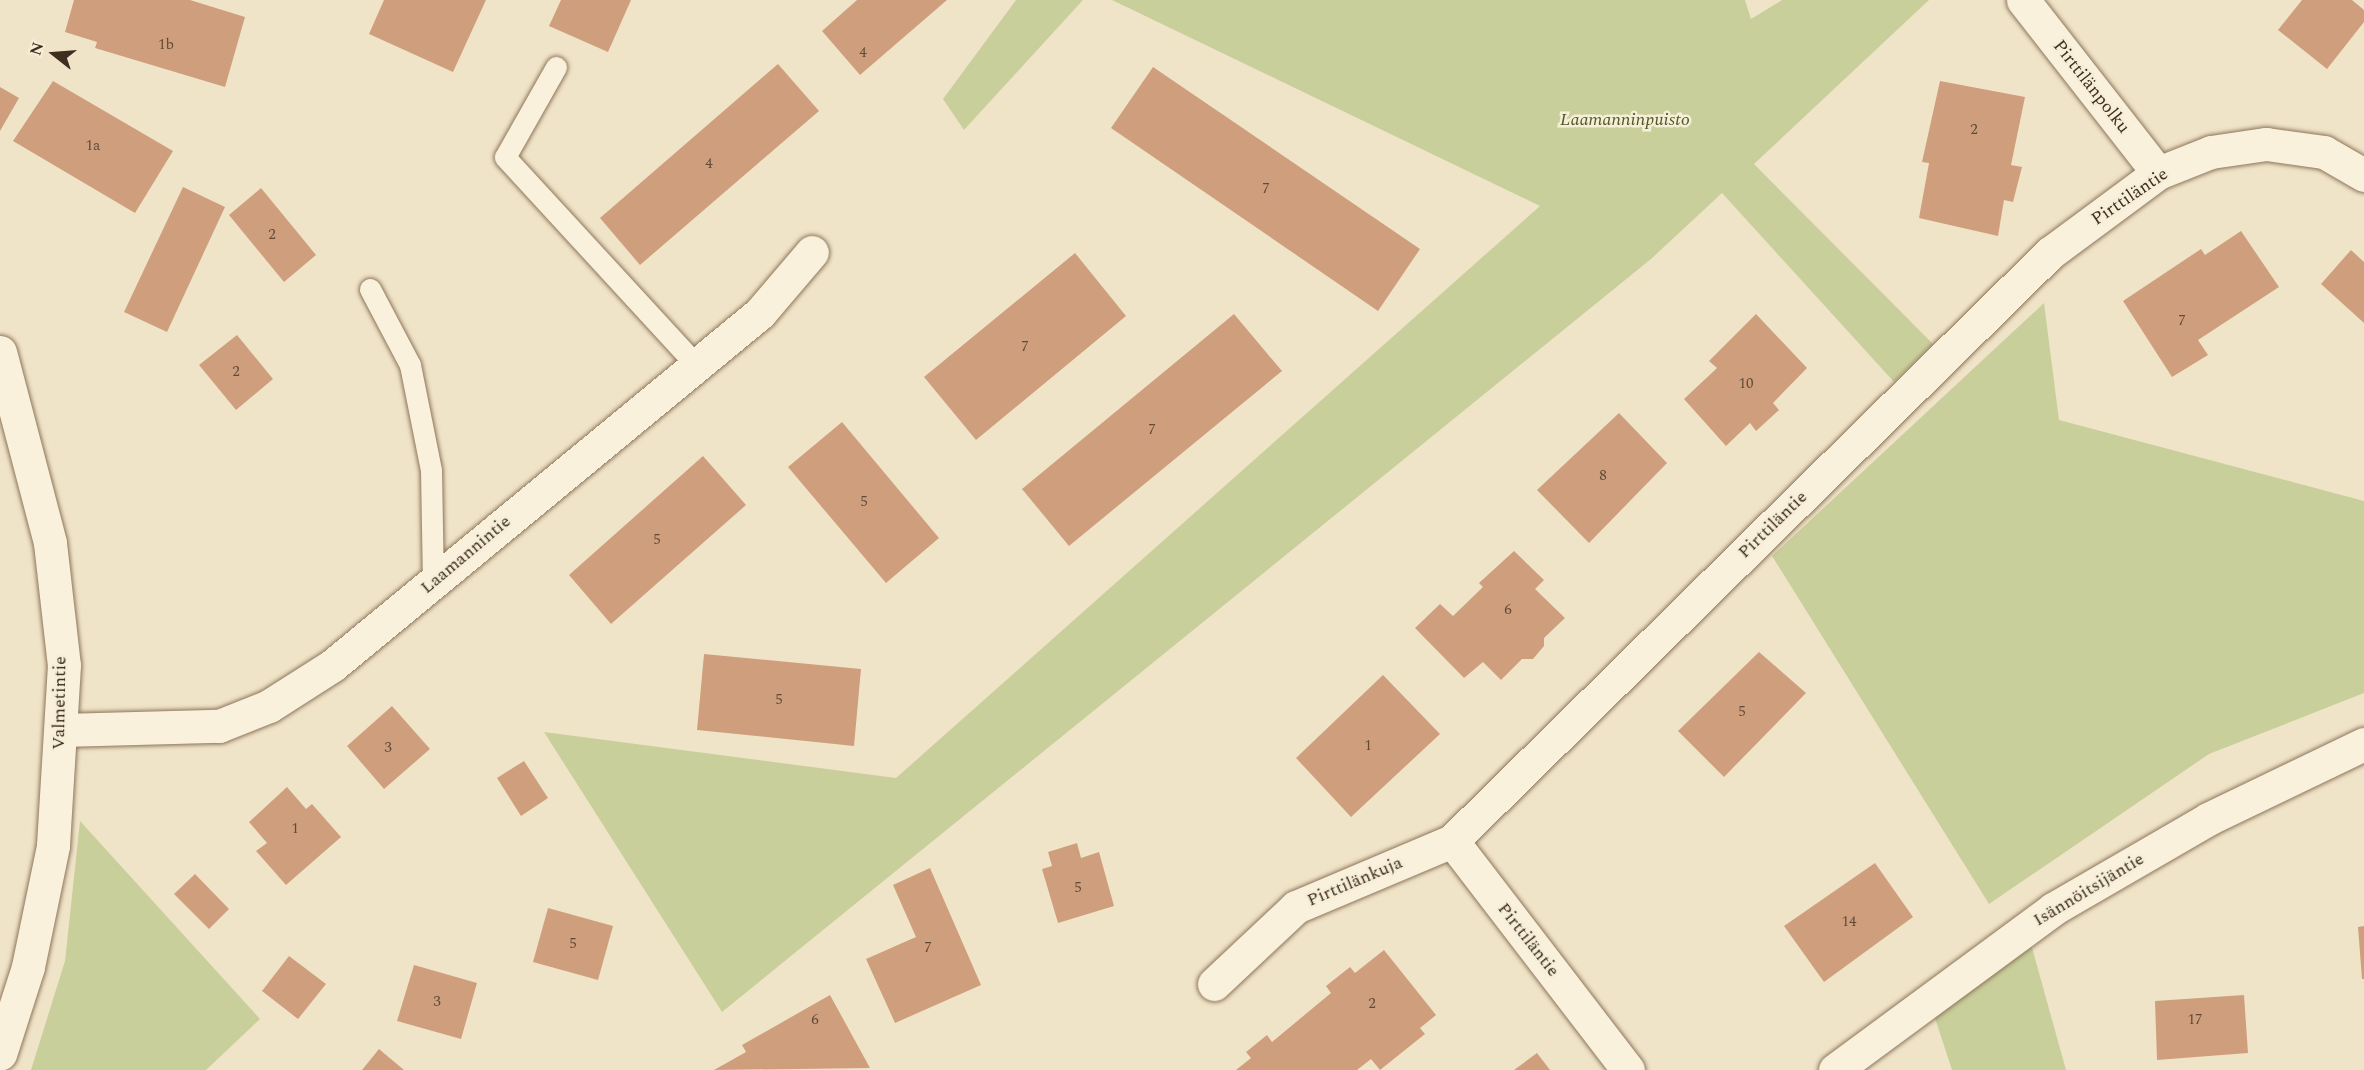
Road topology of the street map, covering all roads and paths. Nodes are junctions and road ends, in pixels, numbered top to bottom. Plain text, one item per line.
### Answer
1 (2024, 0) edge
2 (556, 67) dead end
3 (2360, 166) edge
4 (2158, 173) junction
5 (812, 252) dead end
6 (370, 289) dead end
7 (0, 352) edge
8 (696, 365) junction
9 (433, 582) junction
10 (61, 730) junction
11 (2364, 744) edge
12 (1452, 841) junction
13 (1214, 984) dead end
14 (0, 1054) edge
15 (1628, 1070) edge
16 (1835, 1070) edge

1 - 4 street, Pirttilänpolku
2 - 8 lane
3 - 4 street, Pirttiläntie
4 - 12 street, Pirttiläntie
5 - 8 street, Laamannintie
6 - 9 lane
7 - 10 street, Valmetintie
8 - 9 street, Laamannintie
9 - 10 street, Laamannintie
10 - 14 street, Valmetintie
11 - 16 street, Isännöitsijäntie
12 - 13 street, Pirttilänkuja
12 - 15 street, Pirttiläntie

